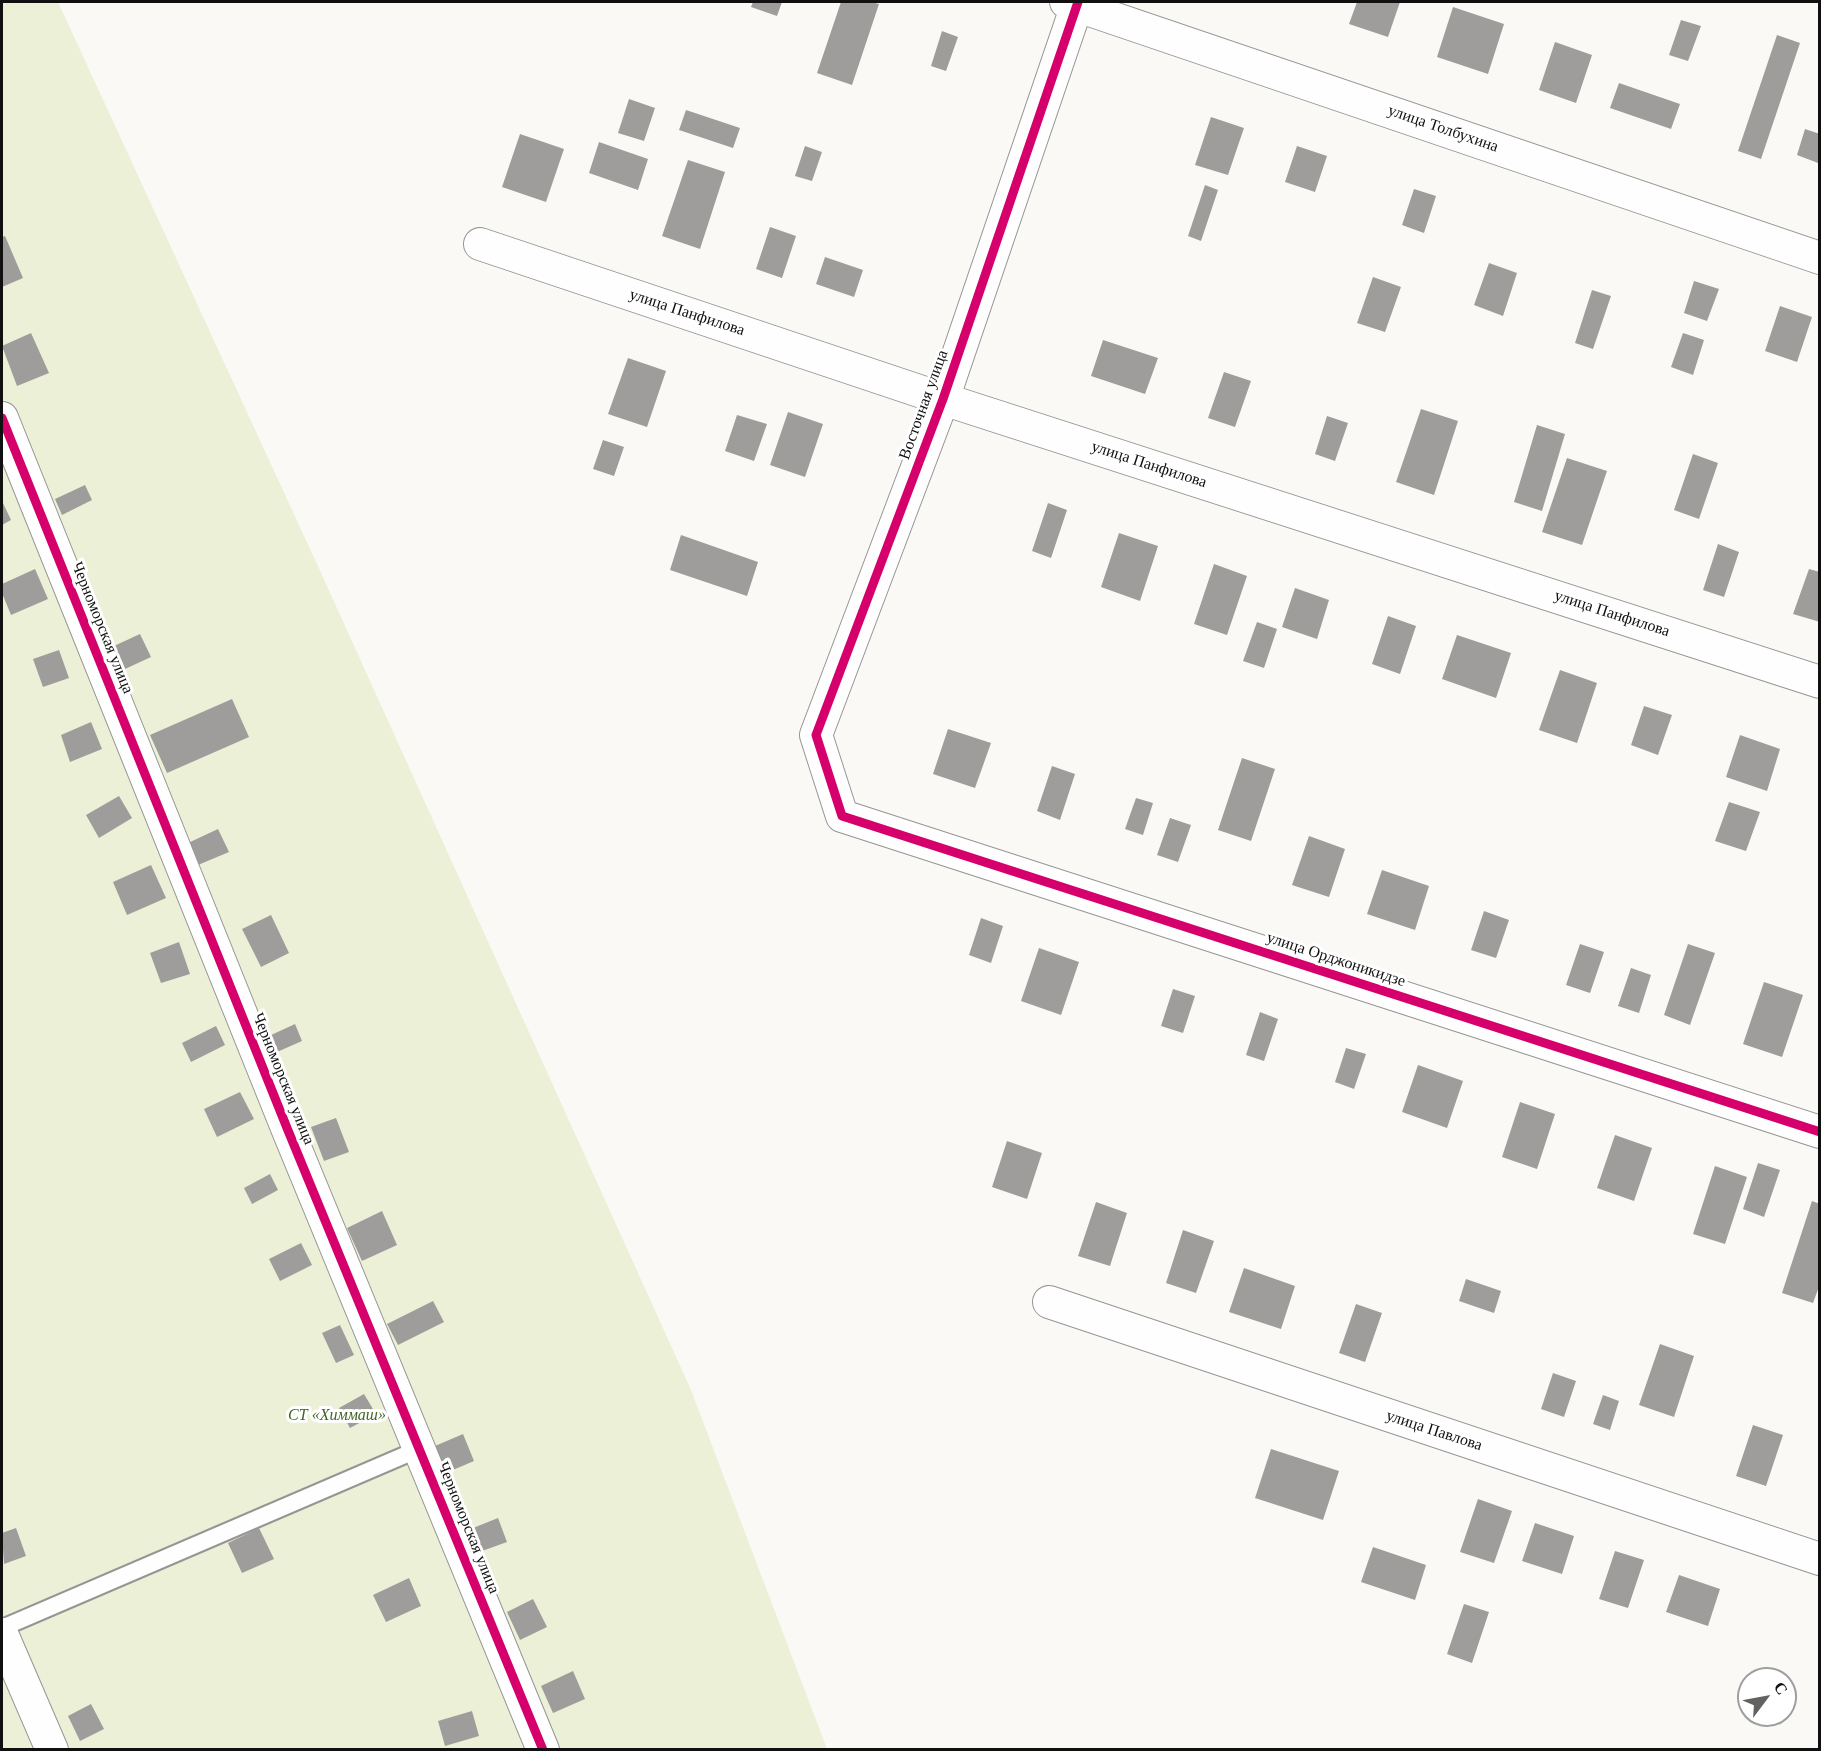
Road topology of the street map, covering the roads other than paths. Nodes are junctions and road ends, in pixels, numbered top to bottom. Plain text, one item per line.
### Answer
1 (1074, 3) edge
2 (480, 244) dead end
3 (1820, 258) edge
4 (943, 399) junction
5 (2, 418) edge
6 (1820, 681) edge
7 (842, 816) joint
8 (1820, 1132) edge
9 (1049, 1302) dead end
10 (419, 1449) junction
11 (1820, 1559) edge
12 (2, 1628) edge
13 (2, 1634) edge
14 (52, 1749) edge
15 (543, 1749) edge

1 - 3 street, улица Толбухина
1 - 4 street, Восточная улица
2 - 4 street, улица Панфилова
4 - 6 street, улица Панфилова
4 - 7 street, Восточная улица
5 - 10 street, Черноморская улица
7 - 8 street, улица Орджоникидзе
9 - 11 street, улица Павлова
10 - 12 lane
10 - 15 street, Черноморская улица
13 - 14 street

